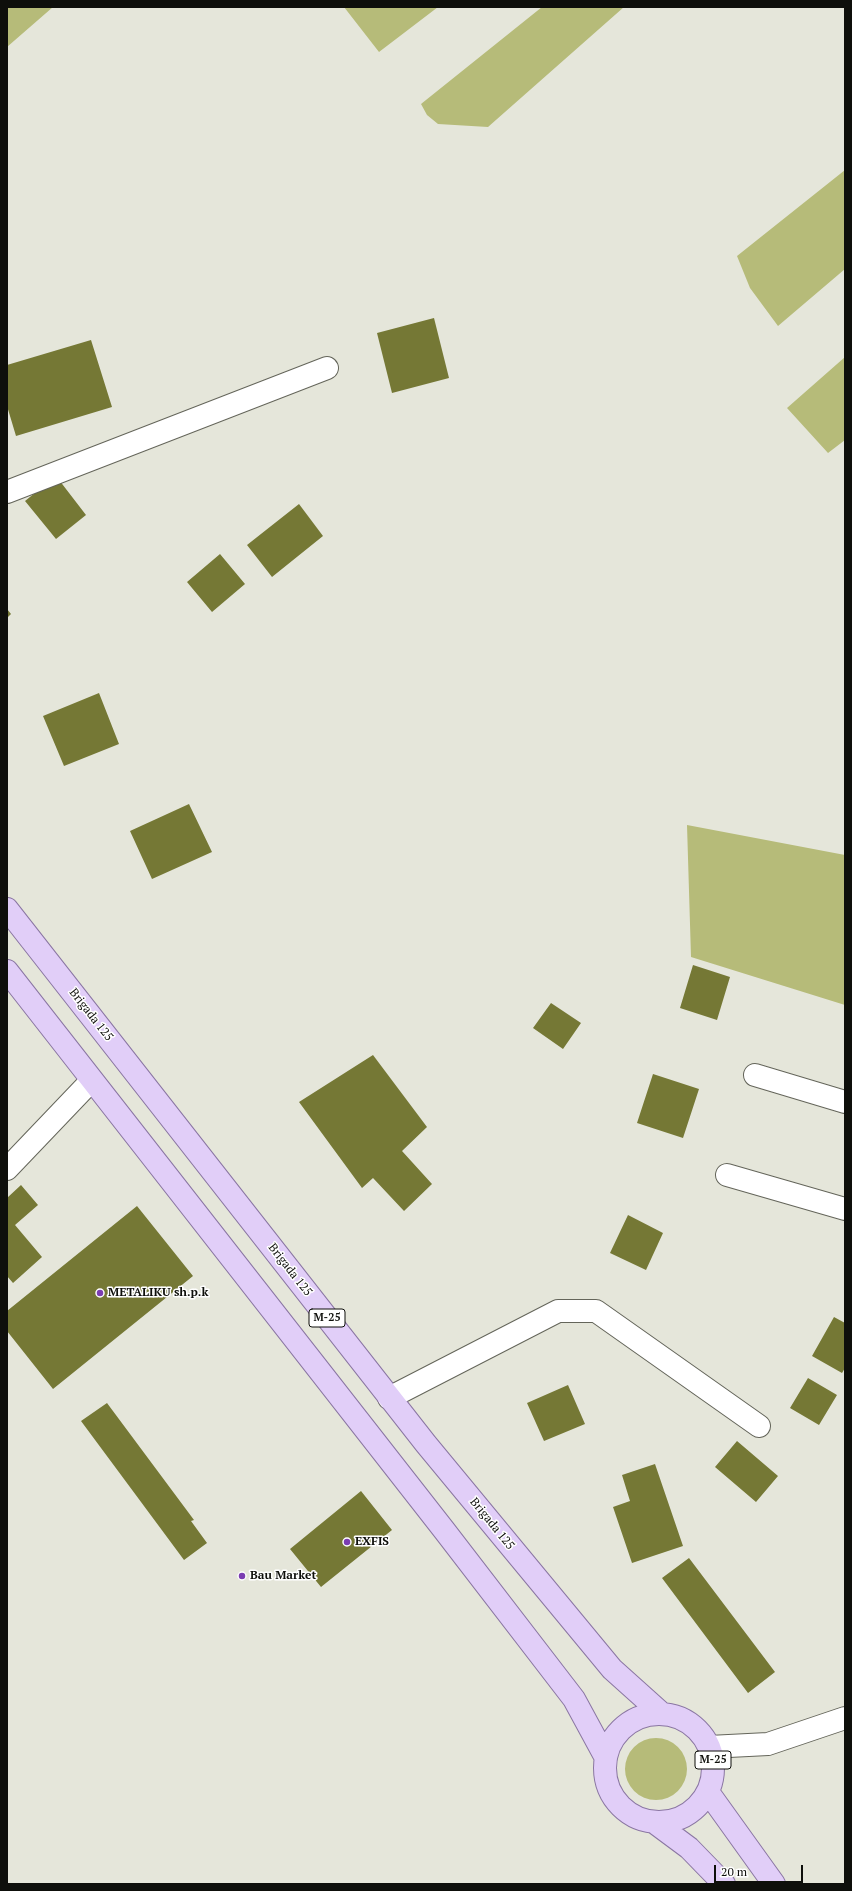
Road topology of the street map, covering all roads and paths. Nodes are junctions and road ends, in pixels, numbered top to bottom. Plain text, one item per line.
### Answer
1 (327, 368) dead end
2 (7, 492) edge
3 (7, 909) edge
4 (7, 971) edge
5 (755, 1076) dead end
6 (91, 1081) junction
7 (845, 1102) edge
8 (7, 1169) edge
9 (727, 1175) dead end
10 (845, 1209) edge
11 (389, 1398) junction
12 (759, 1426) dead end
13 (662, 1713) junction
14 (845, 1718) edge
15 (709, 1747) junction
16 (606, 1758) junction
17 (708, 1792) junction
18 (654, 1822) junction
19 (724, 1884) edge
20 (774, 1884) edge

1 - 2 street
3 - 11 main road, Brigada 125 / M-25
4 - 6 main road, M-25
5 - 7 street
6 - 8 street
6 - 16 main road, M-25
9 - 10 street
11 - 12 street
11 - 13 main road, Brigada 125 / M-25
13 - 15 main road, M-25
13 - 16 main road, M-25
14 - 15 street
15 - 17 main road, M-25
16 - 18 main road, M-25
17 - 18 main road, M-25
17 - 20 main road
18 - 19 main road, M-25

